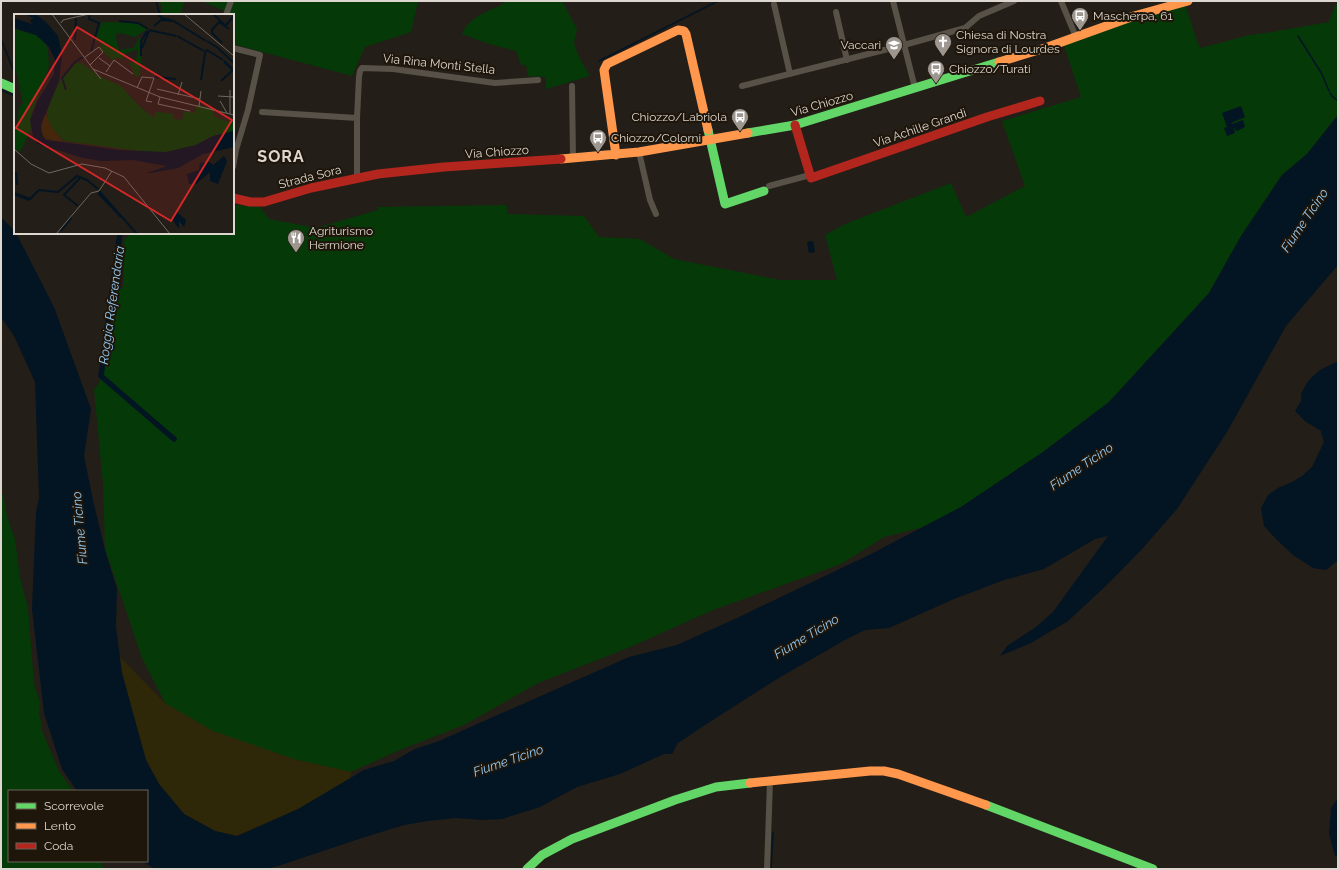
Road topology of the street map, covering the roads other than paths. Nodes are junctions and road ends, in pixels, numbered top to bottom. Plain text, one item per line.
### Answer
1 (230, 1) edge
2 (893, 1) edge
3 (1014, 1) edge
4 (1061, 1) edge
5 (1188, 1) edge
6 (774, 4) dead end
7 (836, 12) dead end
8 (226, 14) edge
9 (1076, 37) junction
10 (904, 46) junction
11 (234, 48) edge
12 (847, 60) junction
13 (362, 68) joint
14 (790, 74) junction
15 (538, 80) dead end
16 (1, 83) edge
17 (572, 86) dead end
18 (742, 86) dead end
19 (914, 88) junction
20 (14, 89) edge
21 (1040, 101) dead end
22 (262, 112) dead end
23 (357, 118) junction
24 (796, 125) junction
25 (710, 139) junction
26 (639, 152) junction
27 (616, 155) junction
28 (572, 158) junction
29 (234, 161) edge
30 (810, 175) junction
31 (357, 178) junction
32 (766, 189) joint
33 (234, 198) edge
34 (656, 214) dead end
35 (770, 781) junction
36 (527, 869) edge
37 (767, 869) edge
38 (1154, 869) edge

1 - 8 street
2 - 10 street
3 - 10 street
4 - 9 street
5 - 9 street, Via Chiozzo
6 - 14 street
7 - 12 street
9 - 19 street, Via Chiozzo
10 - 12 street
10 - 19 street
11 - 29 street
12 - 14 street
13 - 15 street, Via Rina Monti Stella
13 - 23 street, Strada Sora
14 - 18 street
16 - 20 street
17 - 28 street
19 - 24 street, Via Chiozzo
21 - 30 street, Via Achille Grandi
22 - 23 street
23 - 31 street, Strada Sora
24 - 25 street, Via Chiozzo
24 - 30 street
25 - 26 street, Via Chiozzo
25 - 27 street
25 - 32 street
26 - 27 street, Via Chiozzo
26 - 34 street
27 - 28 street, Via Chiozzo
28 - 31 street, Via Chiozzo
30 - 32 street, Via Achille Grandi
31 - 33 street, Strada Sora
35 - 36 street
35 - 37 street
35 - 38 street

